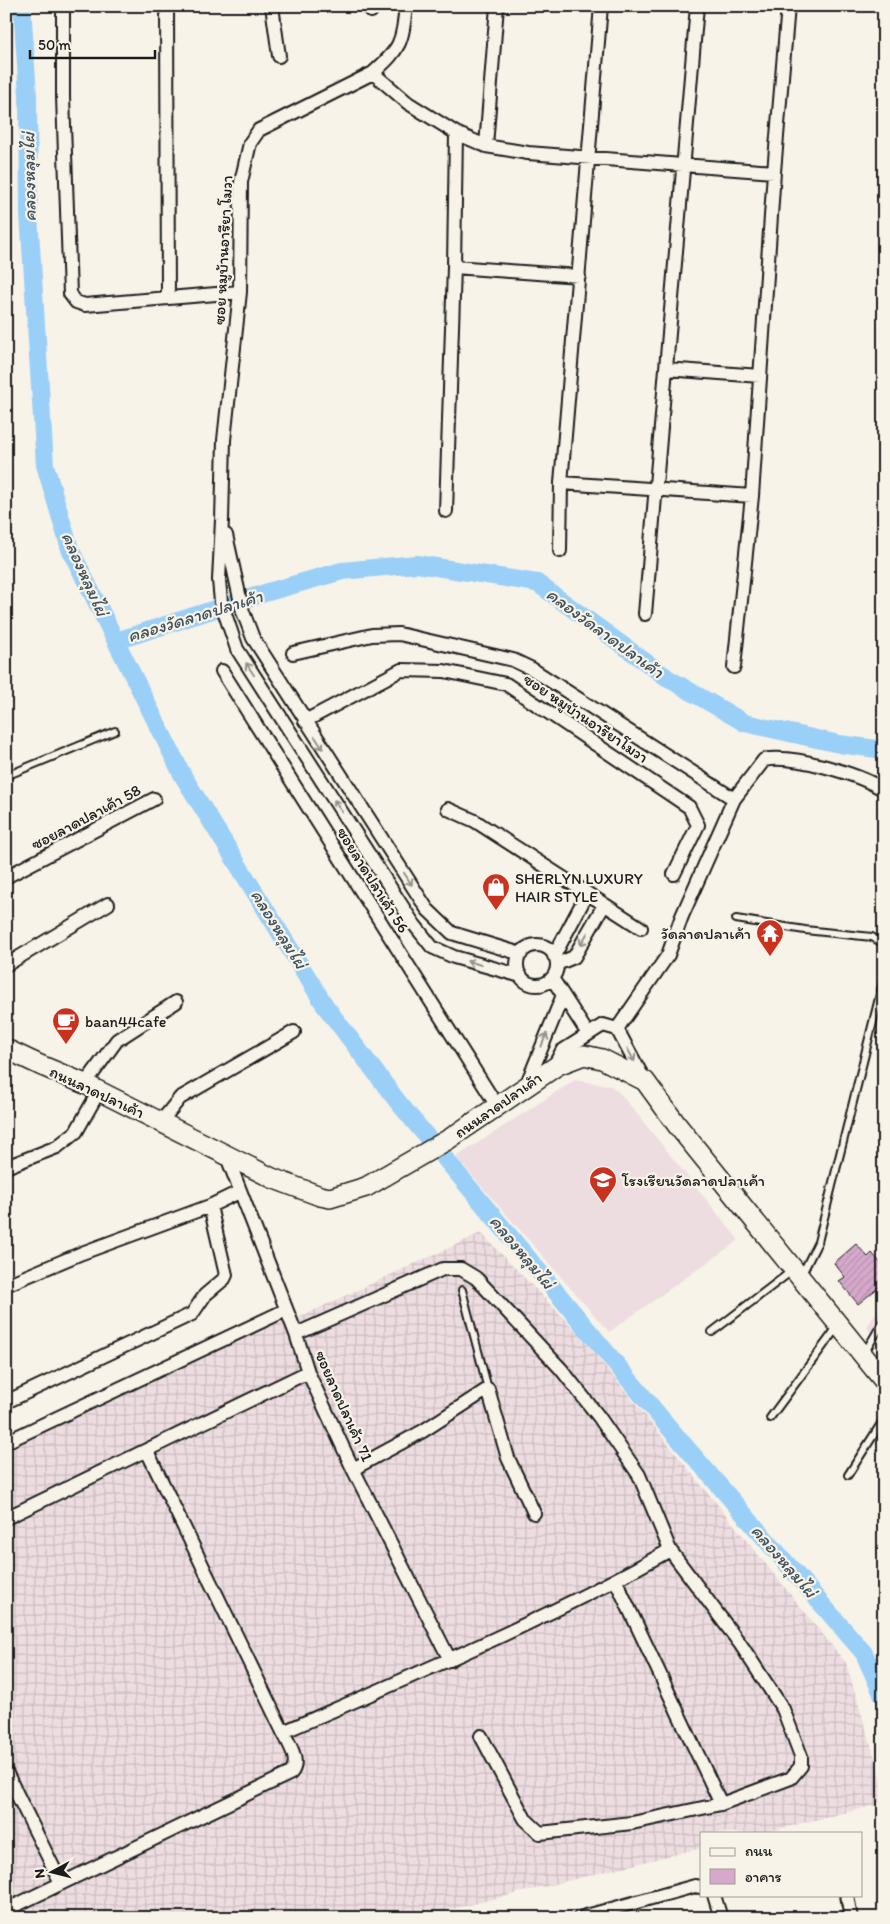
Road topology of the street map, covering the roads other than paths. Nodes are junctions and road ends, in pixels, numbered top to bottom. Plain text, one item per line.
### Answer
1 (63, 6) edge
2 (167, 6) edge
3 (272, 6) edge
4 (406, 6) edge
5 (497, 6) edge
6 (601, 6) edge
7 (697, 6) edge
8 (788, 6) edge
9 (279, 56) dead end
10 (373, 73) junction
11 (456, 134) junction
12 (486, 146) junction
13 (588, 158) junction
14 (683, 164) junction
15 (774, 172) junction
16 (454, 267) junction
17 (579, 276) junction
18 (240, 292) junction
19 (168, 298) junction
20 (666, 369) junction
21 (760, 376) junction
22 (561, 483) junction
23 (657, 491) junction
24 (752, 496) junction
25 (446, 511) dead end
26 (222, 520) junction
27 (560, 551) dead end
28 (645, 614) dead end
29 (293, 653) dead end
30 (734, 667) dead end
31 (222, 671) dead end
32 (305, 721) junction
33 (115, 731) dead end
34 (6, 776) edge
35 (884, 790) edge
36 (154, 799) dead end
37 (734, 799) junction
38 (448, 809) dead end
39 (674, 874) dead end
40 (6, 877) edge
41 (587, 894) junction
42 (108, 904) dead end
43 (604, 905) junction
44 (736, 919) dead end
45 (641, 928) dead end
46 (884, 944) edge
47 (521, 954) junction
48 (556, 960) junction
49 (6, 965) edge
50 (521, 976) junction
51 (552, 978) junction
52 (884, 978) edge
53 (563, 995) junction
54 (176, 1002) dead end
55 (617, 1029) junction
56 (294, 1032) dead end
57 (588, 1034) junction
58 (6, 1049) edge
59 (553, 1068) junction
60 (646, 1081) junction
61 (526, 1086) junction
62 (92, 1087) junction
63 (497, 1106) junction
64 (160, 1122) junction
65 (227, 1157) junction
66 (6, 1167) edge
67 (239, 1192) junction
68 (210, 1206) junction
69 (797, 1273) junction
70 (6, 1285) edge
71 (462, 1290) dead end
72 (286, 1310) junction
73 (884, 1320) edge
74 (838, 1325) junction
75 (712, 1332) dead end
76 (296, 1334) junction
77 (863, 1355) junction
78 (308, 1372) junction
79 (884, 1381) edge
80 (488, 1389) junction
81 (6, 1402) edge
82 (770, 1418) dead end
83 (884, 1419) edge
84 (6, 1442) edge
85 (147, 1451) junction
86 (353, 1469) junction
87 (848, 1475) dead end
88 (534, 1512) dead end
89 (6, 1518) edge
90 (670, 1550) junction
91 (616, 1581) junction
92 (450, 1660) junction
93 (283, 1732) junction
94 (481, 1736) dead end
95 (6, 1772) edge
96 (720, 1804) junction
97 (61, 1883) junction
98 (700, 1888) edge
99 (714, 1896) edge
100 (847, 1896) edge
101 (6, 1910) edge
102 (579, 1918) edge
103 (721, 1918) edge
104 (851, 1918) edge

1 - 19 street
2 - 19 street
3 - 9 street
4 - 10 street, ซอย หมูบ้านอารียา โมวา
5 - 12 street
6 - 13 street
7 - 14 street
8 - 15 street
10 - 11 street
10 - 18 street, ซอย หมูบ้านอารียา โมวา
11 - 12 street
11 - 16 street
12 - 13 street
13 - 14 street
13 - 17 street
14 - 15 street
14 - 20 street
15 - 21 street
16 - 17 street
16 - 25 street
17 - 22 street
18 - 19 street
18 - 26 street, ซอย หมูบ้านอารียา โมวา
20 - 21 street
20 - 23 street
21 - 24 street
22 - 23 street
22 - 27 street
23 - 24 street
23 - 28 street
24 - 30 street
26 - 32 street
50 -> 26 street
29 - 37 street
31 - 63 street, ซอยลาดปลาเค้า 56
32 - 39 street, ซอย หมูบ้านอารียาโมวา
32 -> 47 street
33 - 34 lane
35 - 37 street
36 - 40 street, ซอยลาดปลาเค้า 58
37 - 55 street
38 - 41 street
41 - 43 street
41 - 48 street
42 - 49 street
43 - 45 street
43 -> 48 street
44 - 46 lane
47 - 48 street
47 - 50 street
48 - 51 street
50 - 51 street
51 - 53 street
52 - 69 lane
53 - 57 street
61 -> 53 street
54 - 62 street
55 - 57 street
55 -> 60 street
56 - 64 street
57 - 59 street
58 - 62 main road, ถนนลาดปลาเค้า
59 - 60 main road, ถนนลาดปลาเค้า
59 - 61 main road, ถนนลาดปลาเค้า
60 - 69 main road, ถนนลาดปลาเค้า
61 - 63 main road, ถนนลาดปลาเค้า
62 - 64 main road, ถนนลาดปลาเค้า
62 - 66 street
63 - 65 main road, ถนนลาดปลาเค้า
64 - 65 main road, ถนนลาดปลาเค้า
65 - 67 street, ซอยลาดปลาเค้า 71
67 - 68 street
67 - 72 street, ซอยลาดปลาเค้า 71
68 - 70 street
68 - 81 street
69 - 74 main road, ถนนลาดปลาเค้า
69 - 75 lane
71 - 80 lane
72 - 76 street, ซอยลาดปลาเค้า 71
72 - 84 street
73 - 77 lane
74 - 77 main road, ถนนลาดปลาเค้า
74 - 82 lane
76 - 78 street, ซอยลาดปลาเค้า 71
76 - 90 street
77 - 79 main road, ถนนลาดปลาเค้า
78 - 85 street
78 - 86 street, ซอยลาดปลาเค้า 71
80 - 86 street
80 - 88 street
83 - 87 lane
85 - 89 street
85 - 93 street
86 - 92 street, ซอยลาดปลาเค้า 71
90 - 91 street
90 - 96 street
91 - 92 street
91 - 96 street
92 - 93 street
93 - 97 street
94 - 96 street
95 - 97 street
97 - 101 street
98 - 102 street
99 - 103 street
100 - 104 street

